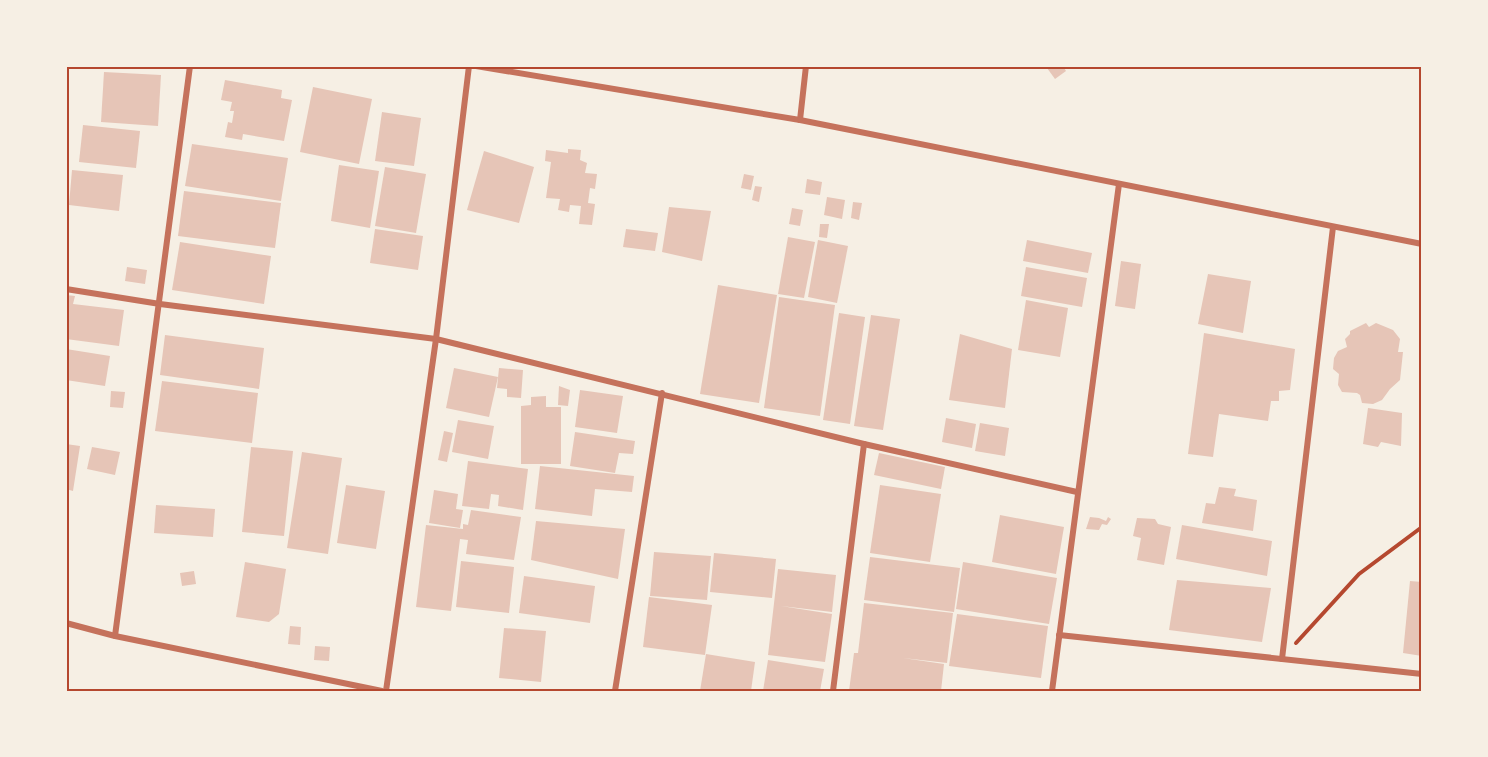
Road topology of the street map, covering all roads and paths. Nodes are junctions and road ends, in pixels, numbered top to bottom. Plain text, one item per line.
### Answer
1 (190, 66) edge
2 (469, 66) edge
3 (476, 66) edge
4 (806, 66) edge
5 (800, 120) junction
6 (1119, 184) junction
7 (1334, 227) junction
8 (1422, 244) edge
9 (66, 289) edge
10 (160, 304) junction
11 (436, 339) junction
12 (662, 393) junction
13 (864, 444) junction
14 (1077, 492) junction
15 (1422, 527) edge
16 (66, 623) edge
17 (1059, 635) junction
18 (115, 636) junction
19 (1282, 659) junction
20 (1422, 674) edge
21 (384, 691) edge
22 (615, 691) edge
23 (832, 691) edge
24 (1052, 691) edge

1 - 10 street
2 - 11 street
3 - 5 street
4 - 5 street
5 - 6 street
6 - 7 street
6 - 14 street
7 - 8 street
7 - 19 street
9 - 10 street
10 - 11 street
10 - 18 street
11 - 12 street
11 - 21 street
12 - 13 street
12 - 22 street
13 - 14 street
13 - 23 street
14 - 17 street
15 - 19 path
16 - 18 street
17 - 19 street
17 - 24 street
18 - 21 street
19 - 20 street

